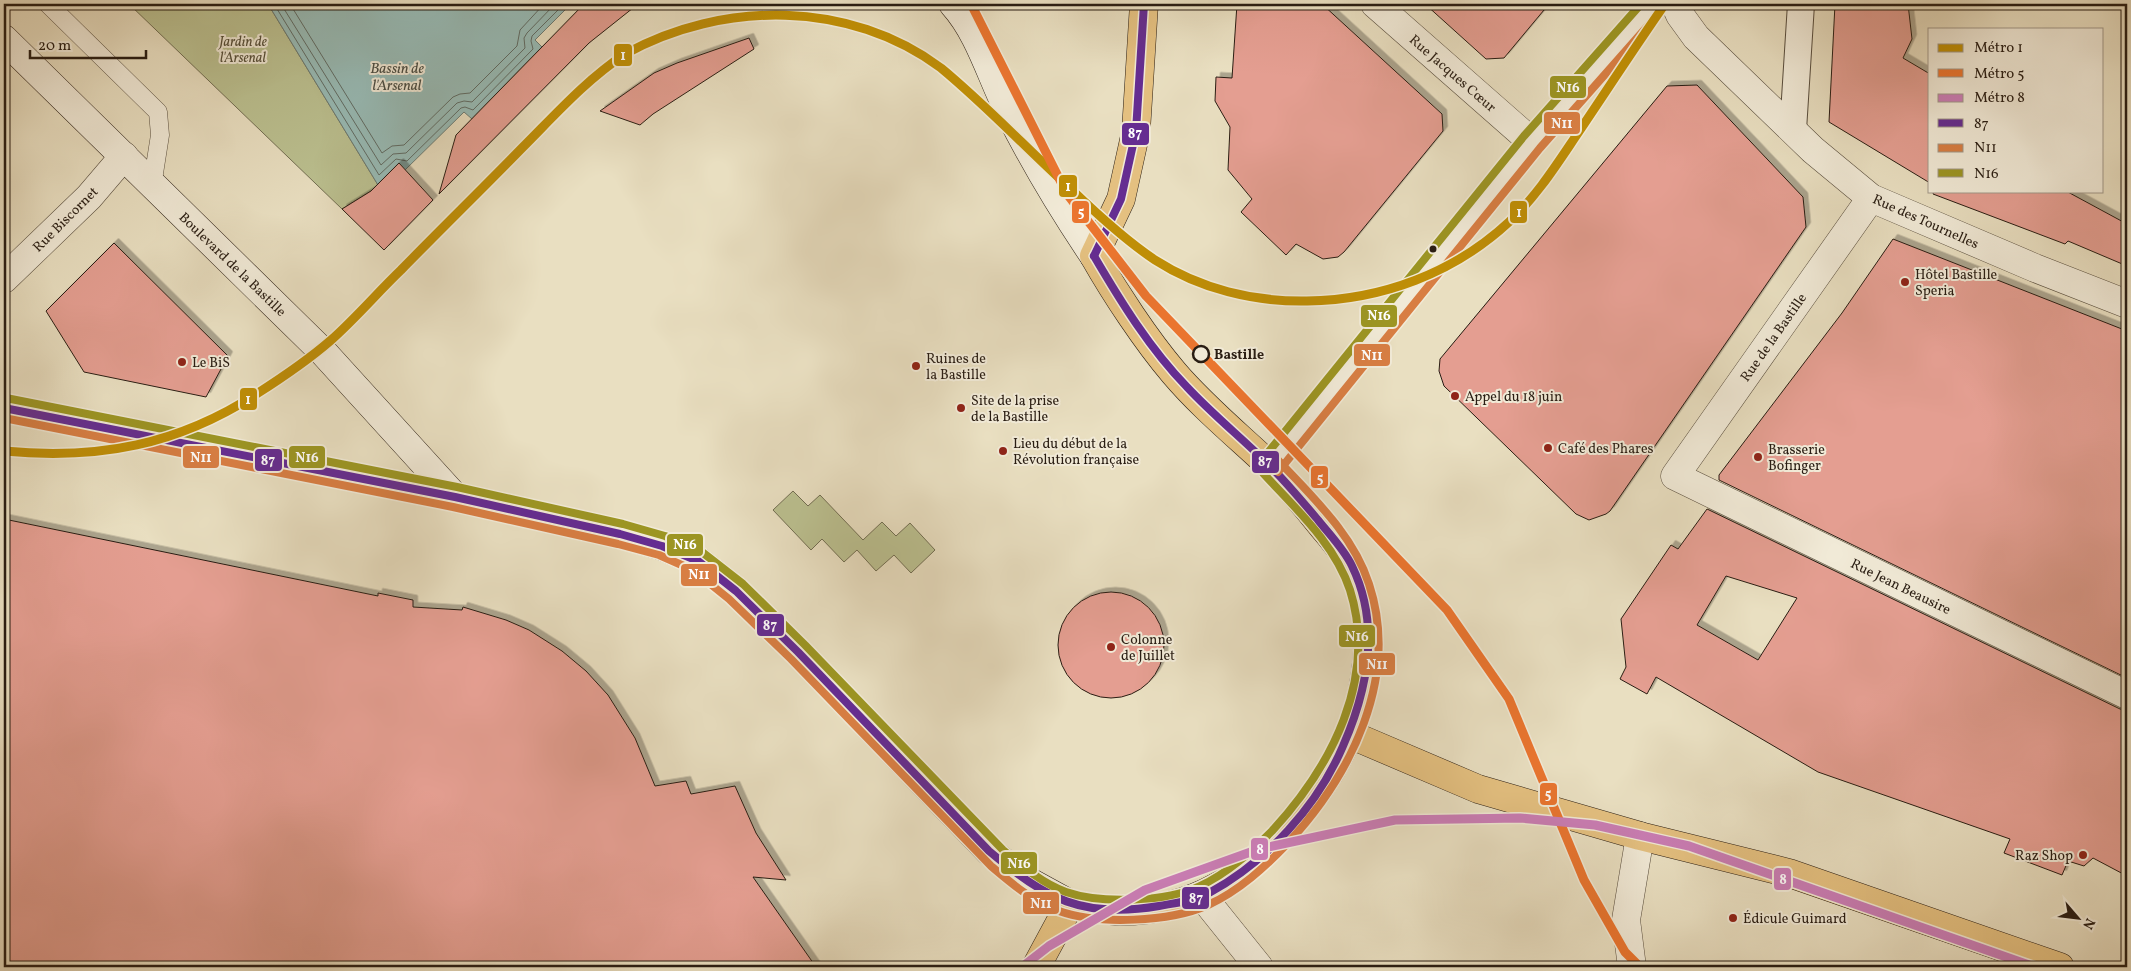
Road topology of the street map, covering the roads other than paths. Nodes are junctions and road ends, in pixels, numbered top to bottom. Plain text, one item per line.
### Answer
1 (48, 4) edge
2 (953, 4) edge
3 (1144, 4) edge
4 (1375, 4) edge
5 (1654, 4) edge
6 (1675, 4) edge
7 (1801, 4) edge
8 (4, 39) edge
9 (1793, 130) junction
10 (1532, 142) junction
11 (124, 156) junction
12 (152, 186) junction
13 (1871, 198) junction
14 (1094, 256) junction
15 (4, 279) edge
16 (2127, 304) edge
17 (4, 408) edge
18 (1270, 466) junction
19 (1675, 476) joint
20 (455, 497) junction
21 (2127, 695) edge
22 (1349, 734) junction
23 (1640, 836) junction
24 (1202, 896) junction
25 (1070, 904) junction
26 (1036, 967) edge
27 (1259, 967) edge
28 (1632, 967) edge
29 (2060, 967) edge

1 - 12 lane
2 - 14 street
3 - 14 main road
4 - 10 street, Rue Jacques Cœur
5 - 10 street
6 - 9 street, Rue des Tournelles
7 - 9 street
8 - 11 street, Boulevard de la Bastille
9 - 13 street, Rue des Tournelles
10 - 18 street
11 - 12 street, Boulevard de la Bastille
11 - 15 street, Rue Biscornet
12 - 20 street, Boulevard de la Bastille
13 - 16 street, Rue des Tournelles
13 - 19 street, Rue de la Bastille
14 - 18 main road
17 - 20 street
18 - 22 main road
19 - 21 street, Rue Jean Beausire
20 - 25 street
22 - 23 main road
22 - 24 main road
23 - 28 street
23 - 29 main road
24 - 25 main road
24 - 27 street
25 - 26 main road

